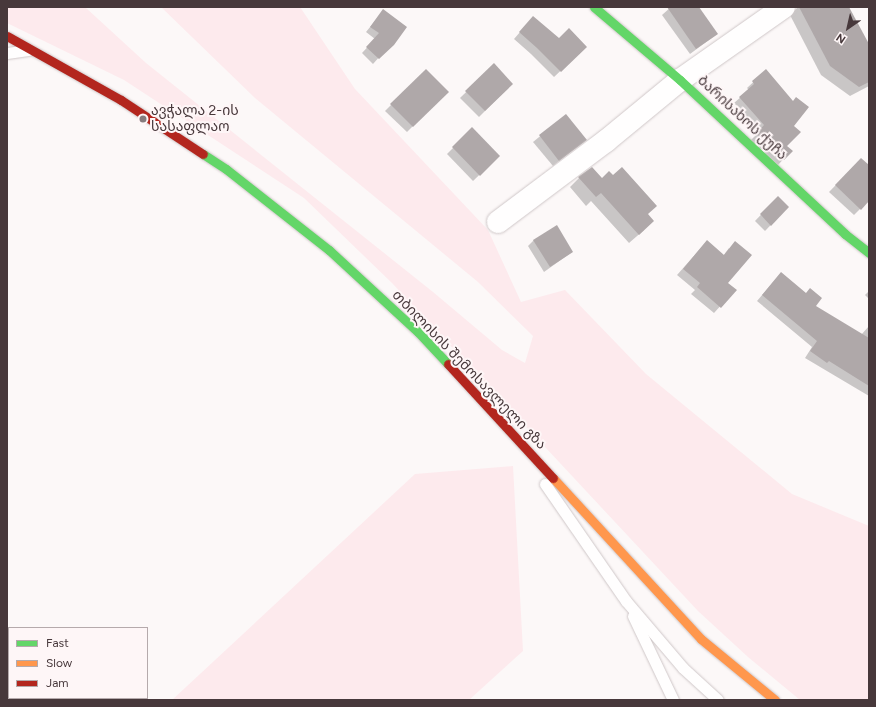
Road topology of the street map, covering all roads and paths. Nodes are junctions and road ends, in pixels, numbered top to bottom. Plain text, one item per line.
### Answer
1 (594, 7) edge
2 (784, 7) edge
3 (7, 36) edge
4 (33, 49) junction
5 (7, 53) edge
6 (680, 80) junction
7 (498, 222) dead end
8 (869, 253) edge
9 (497, 417) junction
10 (626, 601) junction
11 (673, 700) edge
12 (718, 700) edge
13 (775, 700) edge

1 - 6 main road, ბარისახოს ქუჩა
2 - 6 street
3 - 4 main road, თბილისის შემოსავლელი გზა
4 - 5 lane
4 - 9 main road, თბილისის შემოსავლელი გზა
6 - 7 street
6 - 8 main road, ბარისახოს ქუჩა
9 - 10 lane
9 - 13 main road, თბილისის შემოსავლელი გზა
10 - 11 lane
10 - 12 lane

